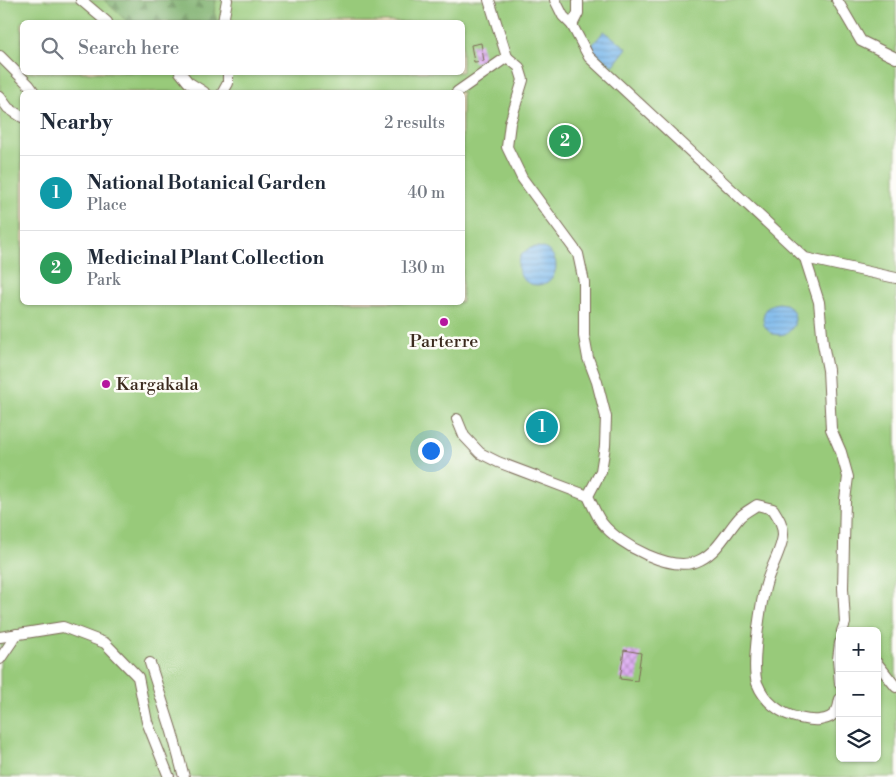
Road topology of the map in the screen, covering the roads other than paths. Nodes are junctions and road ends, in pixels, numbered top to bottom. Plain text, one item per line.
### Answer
1 (80, 0) edge
2 (227, 0) edge
3 (489, 0) edge
4 (555, 0) edge
5 (578, 0) edge
6 (837, 0) edge
7 (105, 20) edge
8 (223, 20) edge
9 (572, 25) junction
10 (0, 56) edge
11 (507, 57) junction
12 (896, 58) edge
13 (182, 75) edge
14 (228, 75) edge
15 (33, 90) edge
16 (201, 90) edge
17 (224, 90) edge
18 (461, 90) edge
19 (0, 97) edge
20 (20, 116) edge
21 (805, 258) junction
22 (896, 278) edge
23 (457, 419) dead end
24 (588, 496) junction
25 (846, 627) edge
26 (17, 634) junction
27 (0, 637) edge
28 (0, 659) edge
29 (150, 663) dead end
30 (881, 667) edge
31 (896, 687) edge
32 (836, 711) edge
33 (169, 777) edge
34 (184, 777) edge

1 - 7 lane
2 - 8 lane
3 - 11 lane
4 - 9 lane
5 - 9 lane
6 - 12 lane
9 - 21 lane
10 - 15 lane
11 - 18 lane
11 - 24 lane
13 - 16 lane
14 - 17 lane
19 - 20 lane
21 - 22 lane
21 - 25 lane
23 - 24 lane
24 - 32 lane
26 - 27 lane
26 - 28 lane
26 - 33 lane
29 - 34 lane
30 - 31 lane

